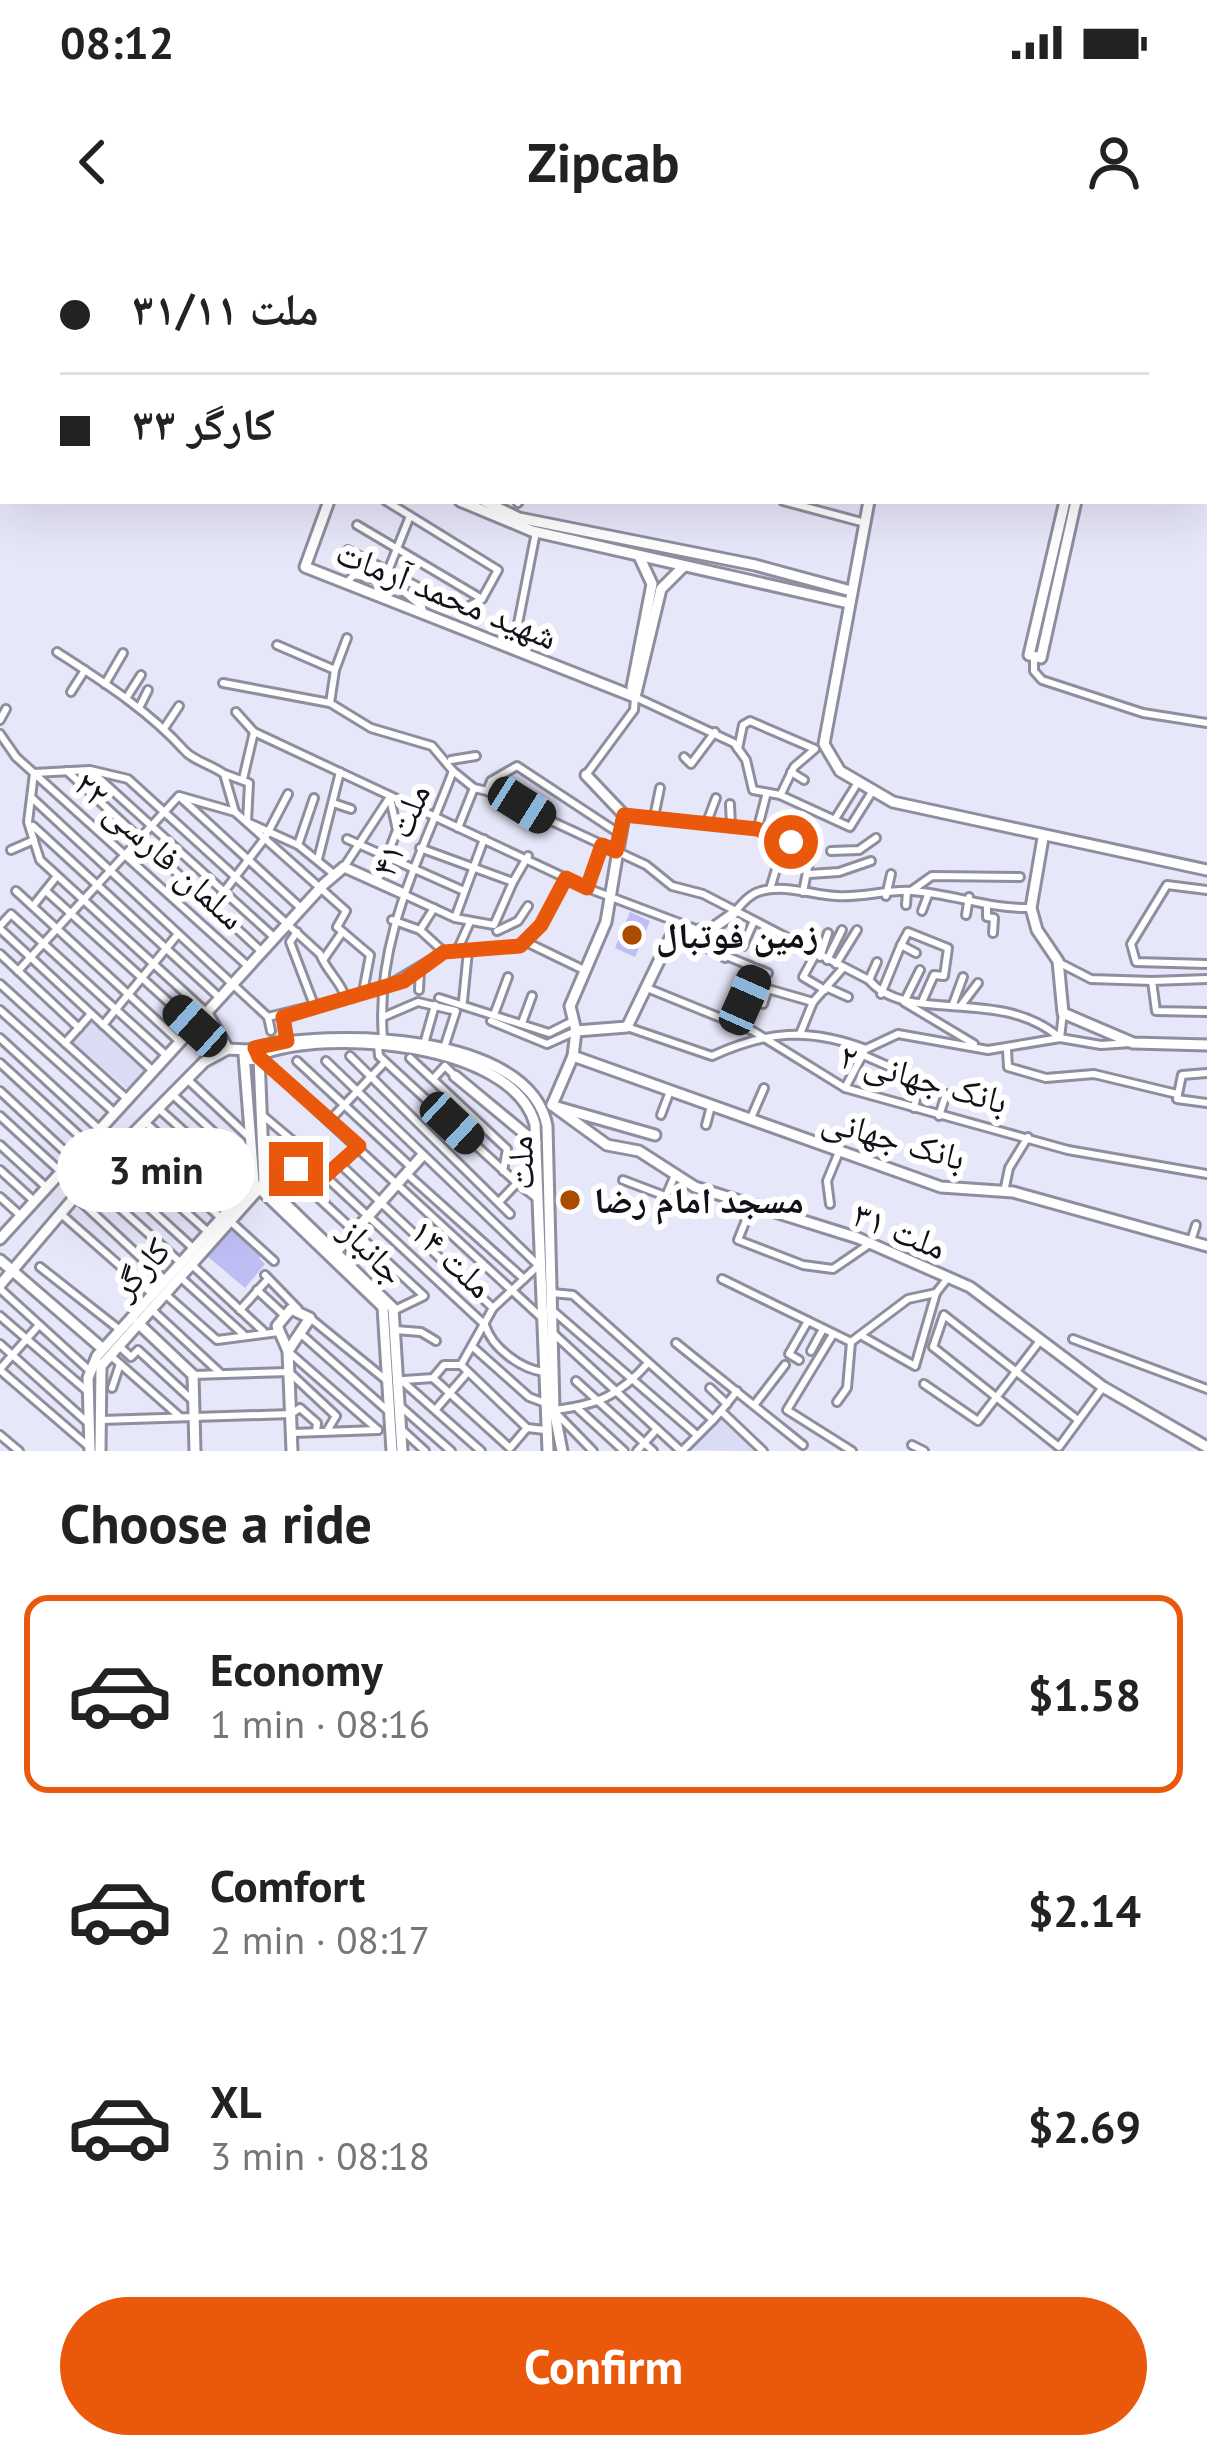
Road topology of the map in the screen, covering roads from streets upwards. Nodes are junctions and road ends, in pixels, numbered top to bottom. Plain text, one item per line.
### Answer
1 (328, 504) edge
2 (391, 504) edge
3 (467, 504) edge
4 (490, 504) edge
5 (794, 504) edge
6 (868, 504) edge
7 (1065, 504) edge
8 (1075, 504) edge
9 (410, 515) junction
10 (865, 523) junction
11 (357, 525) dead end
12 (536, 532) junction
13 (397, 547) junction
14 (348, 550) dead end
15 (639, 556) junction
16 (686, 565) junction
17 (650, 574) junction
18 (386, 575) junction
19 (667, 578) junction
20 (346, 583) junction
21 (1051, 587) junction
22 (851, 591) junction
23 (482, 598) junction
24 (849, 603) junction
25 (424, 614) junction
26 (347, 638) dead end
27 (277, 645) dead end
28 (513, 650) junction
29 (57, 652) dead end
30 (123, 653) dead end
31 (1034, 657) joint
32 (85, 670) junction
33 (335, 670) junction
34 (141, 675) dead end
35 (223, 683) dead end
36 (106, 684) junction
37 (148, 690) dead end
38 (71, 692) dead end
39 (127, 697) junction
40 (634, 697) junction
41 (330, 704) junction
42 (140, 706) junction
43 (178, 706) dead end
44 (5, 710) dead end
45 (236, 712) dead end
46 (0, 720) edge
47 (1207, 723) edge
48 (165, 728) junction
49 (254, 732) junction
50 (716, 732) junction
51 (0, 734) edge
52 (738, 749) junction
53 (476, 756) dead end
54 (684, 757) dead end
55 (450, 761) junction
56 (65, 769) junction
57 (90, 770) junction
58 (453, 771) junction
59 (340, 772) junction
60 (791, 772) junction
61 (34, 773) junction
62 (224, 774) junction
63 (586, 775) joint
64 (243, 779) junction
65 (804, 780) dead end
66 (857, 784) junction
67 (474, 788) junction
68 (660, 788) dead end
69 (487, 791) junction
70 (872, 792) junction
71 (288, 794) dead end
72 (780, 795) junction
73 (179, 796) junction
74 (766, 796) junction
75 (716, 797) dead end
76 (32, 798) junction
77 (314, 798) dead end
78 (390, 798) junction
79 (333, 803) junction
80 (730, 804) dead end
81 (351, 809) dead end
82 (165, 812) junction
83 (235, 812) junction
84 (624, 815) junction
85 (654, 817) junction
86 (835, 819) junction
87 (435, 820) junction
88 (28, 822) junction
89 (247, 822) junction
90 (707, 822) junction
91 (731, 826) junction
92 (152, 827) junction
93 (458, 828) junction
94 (304, 829) junction
95 (757, 829) junction
96 (267, 833) junction
97 (325, 834) junction
98 (620, 834) junction
99 (776, 838) junction
100 (876, 838) dead end
101 (1043, 838) junction
102 (140, 839) junction
103 (347, 839) dead end
104 (484, 839) junction
105 (34, 840) junction
106 (791, 842) dead end
107 (298, 844) junction
108 (359, 845) junction
109 (602, 845) junction
110 (420, 848) junction
111 (11, 850) dead end
112 (616, 851) junction
113 (831, 851) dead end
114 (853, 851) junction
115 (125, 855) junction
116 (528, 856) junction
117 (810, 856) dead end
118 (246, 858) junction
119 (388, 858) junction
120 (318, 859) junction
121 (871, 861) dead end
122 (473, 868) junction
123 (854, 869) junction
124 (1207, 869) edge
125 (110, 871) junction
126 (340, 871) junction
127 (411, 871) junction
128 (232, 874) junction
129 (808, 874) junction
130 (891, 874) dead end
131 (57, 876) junction
132 (1020, 877) dead end
133 (566, 878) junction
134 (377, 882) junction
135 (513, 882) junction
136 (97, 885) junction
137 (587, 888) junction
138 (770, 889) junction
139 (319, 890) junction
140 (1207, 890) edge
141 (16, 891) dead end
142 (46, 891) junction
143 (464, 891) junction
144 (909, 891) junction
145 (224, 892) junction
146 (803, 892) junction
147 (402, 893) junction
148 (928, 895) junction
149 (886, 896) junction
150 (969, 897) junction
151 (612, 898) junction
152 (83, 900) junction
153 (906, 905) dead end
154 (213, 906) junction
155 (528, 906) dead end
156 (33, 907) junction
157 (987, 907) junction
158 (434, 908) junction
159 (1031, 908) junction
160 (302, 909) junction
161 (922, 911) dead end
162 (71, 913) junction
163 (733, 914) junction
164 (966, 915) dead end
165 (455, 918) junction
166 (392, 920) junction
167 (518, 921) junction
168 (470, 922) junction
169 (753, 923) junction
170 (0, 928) edge
171 (57, 928) junction
172 (292, 928) junction
173 (496, 928) junction
174 (693, 928) junction
175 (420, 930) junction
176 (842, 930) dead end
177 (857, 930) dead end
178 (342, 933) junction
179 (828, 933) dead end
180 (992, 933) dead end
181 (178, 934) junction
182 (672, 934) junction
183 (275, 938) junction
184 (529, 939) junction
185 (43, 944) junction
186 (901, 945) junction
187 (165, 947) junction
188 (493, 949) junction
189 (468, 951) junction
190 (262, 952) junction
191 (444, 952) junction
192 (457, 952) junction
193 (916, 953) dead end
194 (0, 954) edge
195 (30, 957) junction
196 (725, 958) junction
197 (322, 960) junction
198 (828, 961) junction
199 (1058, 961) junction
200 (152, 962) junction
201 (877, 962) dead end
202 (1207, 964) edge
203 (249, 967) junction
204 (420, 968) junction
205 (586, 970) junction
206 (920, 970) dead end
207 (18, 971) junction
208 (758, 971) junction
209 (768, 973) dead end
210 (140, 975) junction
211 (508, 977) dead end
212 (963, 977) dead end
213 (1207, 979) edge
214 (868, 980) junction
215 (1152, 981) junction
216 (978, 983) dead end
217 (233, 985) junction
218 (1, 986) edge
219 (644, 987) junction
220 (382, 989) junction
221 (827, 989) junction
222 (419, 990) dead end
223 (126, 992) junction
224 (363, 994) junction
225 (881, 994) junction
226 (532, 996) dead end
227 (345, 997) junction
228 (848, 997) dead end
229 (220, 998) junction
230 (745, 1000) junction
231 (437, 1001) junction
232 (463, 1001) junction
233 (813, 1002) junction
234 (904, 1002) junction
235 (922, 1002) junction
236 (957, 1004) junction
237 (314, 1005) junction
238 (0, 1010) edge
239 (116, 1010) junction
240 (207, 1012) junction
241 (1207, 1012) edge
242 (1063, 1013) junction
243 (92, 1014) junction
244 (268, 1017) junction
245 (283, 1017) junction
246 (381, 1017) junction
247 (493, 1017) junction
248 (522, 1023) junction
249 (734, 1024) junction
250 (103, 1025) junction
251 (195, 1026) junction
252 (575, 1026) junction
253 (627, 1027) junction
254 (79, 1028) junction
255 (271, 1031) dead end
256 (759, 1035) junction
257 (799, 1036) junction
258 (0, 1038) edge
259 (1060, 1038) junction
260 (287, 1041) junction
261 (65, 1042) junction
262 (180, 1042) junction
263 (380, 1042) junction
264 (1133, 1043) junction
265 (424, 1044) junction
266 (1207, 1046) edge
267 (444, 1048) junction
268 (228, 1049) junction
269 (982, 1049) junction
270 (1006, 1050) junction
271 (865, 1052) junction
272 (254, 1054) junction
273 (167, 1056) junction
274 (350, 1057) dead end
275 (573, 1057) junction
276 (410, 1058) dead end
277 (297, 1061) dead end
278 (326, 1061) dead end
279 (386, 1061) junction
280 (0, 1063) edge
281 (153, 1071) junction
282 (1207, 1073) edge
283 (455, 1076) joint
284 (371, 1078) junction
285 (187, 1079) junction
286 (433, 1079) junction
287 (764, 1088) dead end
288 (844, 1088) junction
289 (0, 1091) edge
290 (358, 1091) junction
291 (670, 1091) junction
292 (172, 1094) junction
293 (946, 1094) dead end
294 (1177, 1094) junction
295 (127, 1100) junction
296 (1207, 1103) edge
297 (344, 1105) junction
298 (711, 1106) junction
299 (158, 1108) junction
300 (549, 1109) junction
301 (914, 1109) junction
302 (115, 1113) junction
303 (261, 1114) junction
304 (661, 1115) dead end
305 (0, 1116) edge
306 (939, 1116) junction
307 (330, 1120) junction
308 (750, 1120) junction
309 (145, 1122) junction
310 (706, 1125) dead end
311 (99, 1130) junction
312 (655, 1135) dead end
313 (1028, 1137) junction
314 (253, 1141) junction
315 (87, 1143) junction
316 (536, 1143) junction
317 (0, 1146) edge
318 (359, 1146) junction
319 (142, 1147) dead end
320 (117, 1150) junction
321 (278, 1152) dead end
322 (839, 1152) junction
323 (179, 1154) junction
324 (422, 1156) junction
325 (73, 1159) junction
326 (341, 1165) junction
327 (166, 1168) junction
328 (254, 1169) junction
329 (0, 1170) edge
330 (409, 1171) junction
331 (502, 1171) junction
332 (542, 1171) junction
333 (61, 1172) junction
334 (110, 1172) dead end
335 (1207, 1174) edge
336 (328, 1175) junction
337 (675, 1175) junction
338 (89, 1180) junction
339 (623, 1180) dead end
340 (153, 1182) junction
341 (517, 1183) junction
342 (256, 1186) junction
343 (314, 1186) junction
344 (395, 1186) junction
345 (46, 1188) junction
346 (1004, 1192) junction
347 (75, 1196) junction
348 (0, 1197) edge
349 (139, 1197) junction
350 (34, 1201) junction
351 (540, 1201) junction
352 (380, 1202) junction
353 (499, 1202) junction
354 (235, 1204) junction
355 (830, 1204) dead end
356 (752, 1205) junction
357 (61, 1213) junction
358 (510, 1214) dead end
359 (21, 1216) junction
360 (368, 1217) junction
361 (226, 1220) junction
362 (1196, 1225) dead end
363 (354, 1232) junction
364 (208, 1233) junction
365 (0, 1239) edge
366 (1191, 1241) junction
367 (869, 1244) junction
368 (1207, 1246) edge
369 (194, 1249) junction
370 (338, 1255) junction
371 (0, 1260) edge
372 (274, 1261) dead end
373 (186, 1264) junction
374 (544, 1264) junction
375 (40, 1267) dead end
376 (14, 1268) junction
377 (180, 1277) junction
378 (524, 1279) junction
379 (722, 1279) dead end
380 (946, 1279) junction
381 (165, 1280) junction
382 (0, 1287) edge
383 (257, 1290) junction
384 (509, 1293) junction
385 (551, 1293) junction
386 (936, 1293) junction
387 (159, 1294) junction
388 (494, 1307) junction
389 (151, 1309) junction
390 (298, 1309) junction
391 (240, 1310) junction
392 (393, 1311) junction
393 (283, 1314) junction
394 (548, 1314) junction
395 (0, 1316) edge
396 (310, 1318) junction
397 (809, 1320) junction
398 (139, 1323) junction
399 (39, 1324) junction
400 (485, 1325) junction
401 (392, 1326) junction
402 (823, 1329) junction
403 (120, 1330) junction
404 (279, 1332) junction
405 (265, 1333) junction
406 (300, 1333) junction
407 (552, 1333) junction
408 (243, 1334) junction
409 (50, 1335) junction
410 (832, 1335) junction
411 (862, 1336) junction
412 (26, 1339) junction
413 (1073, 1339) dead end
414 (436, 1341) dead end
415 (851, 1342) junction
416 (1039, 1342) junction
417 (676, 1343) dead end
418 (0, 1344) edge
419 (37, 1348) junction
420 (474, 1348) junction
421 (111, 1349) junction
422 (811, 1351) dead end
423 (288, 1352) junction
424 (13, 1355) junction
425 (799, 1360) dead end
426 (648, 1363) junction
427 (120, 1364) junction
428 (460, 1365) junction
429 (785, 1365) dead end
430 (0, 1369) edge
431 (90, 1371) junction
432 (289, 1372) junction
433 (468, 1372) junction
434 (544, 1372) junction
435 (1015, 1373) junction
436 (222, 1374) junction
437 (193, 1375) junction
438 (69, 1377) junction
439 (433, 1378) junction
440 (633, 1379) junction
441 (397, 1380) junction
442 (577, 1381) dead end
443 (924, 1384) dead end
444 (1103, 1387) junction
445 (112, 1388) dead end
446 (710, 1388) dead end
447 (1207, 1389) edge
448 (738, 1390) junction
449 (55, 1393) junction
450 (89, 1393) junction
451 (449, 1393) junction
452 (619, 1394) junction
453 (998, 1396) junction
454 (193, 1401) junction
455 (837, 1402) dead end
456 (601, 1403) junction
457 (755, 1404) junction
458 (144, 1407) dead end
459 (576, 1407) junction
460 (724, 1407) junction
461 (548, 1408) junction
462 (395, 1409) junction
463 (436, 1409) junction
464 (291, 1414) junction
465 (181, 1418) junction
466 (194, 1418) junction
467 (143, 1419) junction
468 (713, 1420) junction
469 (1078, 1420) junction
470 (96, 1423) junction
471 (527, 1427) junction
472 (396, 1429) junction
473 (657, 1429) junction
474 (378, 1430) junction
475 (545, 1430) junction
476 (816, 1431) junction
477 (292, 1432) junction
478 (316, 1432) junction
479 (327, 1432) junction
480 (0, 1435) edge
481 (697, 1435) junction
482 (644, 1443) junction
483 (912, 1445) dead end
484 (1207, 1447) edge
485 (800, 1448) edge
486 (93, 1450) edge
487 (397, 1450) edge
488 (19, 1451) edge
489 (195, 1451) edge
490 (292, 1451) edge
491 (377, 1451) edge
492 (425, 1451) edge
493 (451, 1451) edge
494 (481, 1451) edge
495 (548, 1451) edge
496 (562, 1451) edge
497 (593, 1451) edge
498 (624, 1451) edge
499 (637, 1451) edge
500 (653, 1451) edge
501 (681, 1451) edge
502 (763, 1451) edge
503 (852, 1451) edge
504 (924, 1451) edge

1 - 20 street, شهید محمد آرمات
2 - 9 street
3 - 12 street
4 - 22 street
5 - 10 street
6 - 10 street
7 - 21 street
8 - 21 street
9 - 13 street
9 - 23 street
10 - 22 street
11 - 13 street
12 - 15 street
12 - 28 street
13 - 18 street
13 - 23 street
14 - 18 street
15 - 16 street
15 - 17 street
16 - 19 street
16 - 24 street
17 - 19 street
17 - 40 street
18 - 20 street
18 - 23 street
18 - 25 street
19 - 40 street
20 - 25 street, شهید محمد آرمات
21 - 31 street
22 - 24 street
24 - 66 street
25 - 28 street, شهید محمد آرمات
26 - 33 street
27 - 33 street
28 - 40 street, شهید محمد آرمات
29 - 32 street
30 - 36 street
31 - 47 street
32 - 36 street
32 - 38 street
33 - 41 street
34 - 39 street
35 - 41 street
36 - 39 street
37 - 42 street
39 - 42 street
40 - 50 street
40 - 63 street
41 - 55 street
42 - 48 street
43 - 48 street
44 - 46 street
45 - 49 street
48 - 62 street
49 - 59 street
49 - 64 street
50 - 52 street
50 - 54 street
51 - 61 street, سلمان فارسی ۲۲
52 - 60 street
52 - 74 street
53 - 55 street
55 - 58 street
56 - 57 street
56 - 61 street
56 - 102 street
57 - 82 street
57 - 92 street
58 - 67 street, ملت ۴۱
58 - 87 street, ملت ۴۱
59 - 78 street
59 - 79 street
60 - 65 street
60 - 72 street
61 - 76 street
61 - 115 street, سلمان فارسی ۲۲
62 - 64 street
62 - 83 street
63 - 84 street
64 - 89 street
66 - 70 street
66 - 86 street
67 - 69 street, ملت ۴۱
67 - 93 street
68 - 85 street
69 - 98 street, ملت ۴۱
69 - 109 street
70 - 86 street
70 - 101 street
71 - 96 street
72 - 74 street
72 - 86 street
73 - 82 street
73 - 83 street
73 - 118 street
74 - 95 street
75 - 90 street
76 - 88 street
76 - 125 street
77 - 94 street
78 - 87 street
78 - 108 street
78 - 119 street
79 - 81 street
79 - 97 street
80 - 91 street
82 - 92 street
82 - 128 street
83 - 89 street
84 - 85 street
84 - 98 street
85 - 90 street
87 - 93 street
87 - 110 street, ملت ۴۱
88 - 105 street
88 - 136 street
89 - 96 street
90 - 91 street
91 - 95 street
92 - 102 street
92 - 145 street
93 - 104 street
94 - 97 street
94 - 107 street
95 - 99 street
96 - 107 street
96 - 118 street
96 - 139 street
97 - 120 street
98 - 112 street
99 - 106 street
99 - 138 street
100 - 114 street
101 - 124 street
101 - 159 street
102 - 115 street
102 - 154 street
103 - 108 street
104 - 116 street
104 - 122 street
105 - 111 street
105 - 131 street
107 - 120 street
108 - 119 street
108 - 126 street
109 - 112 street
109 - 137 street
110 - 122 street
110 - 127 street, ملت ۴۱
112 - 151 street
112 - 163 street
113 - 114 street
114 - 123 street
115 - 125 street
115 - 203 street, سلمان فارسی ۲۲
116 - 133 street
116 - 135 street
117 - 129 street
118 - 128 street
118 - 160 street
119 - 127 street
119 - 134 street
120 - 126 street
121 - 123 street
122 - 135 street
122 - 143 street
123 - 129 street
125 - 136 street
125 - 181 street
126 - 134 street
126 - 139 street
127 - 143 street
127 - 147 street, ملت ۴۱
128 - 145 street
128 - 172 street
129 - 146 street
130 - 149 street
131 - 142 street
131 - 152 street
132 - 144 street
133 - 137 street
133 - 184 street
134 - 147 street
135 - 173 street
136 - 152 street
136 - 187 street
137 - 151 street
138 - 146 street
138 - 163 street
139 - 160 street
139 - 178 street
140 - 202 street
141 - 156 street
142 - 156 street
142 - 162 street
143 - 165 street
144 - 148 street
144 - 149 street
144 - 153 street
145 - 154 street
145 - 183 street
146 - 149 street
147 - 158 street
147 - 166 street, ملت ۴۱
148 - 150 street
148 - 161 street
150 - 157 street
150 - 164 street
151 - 174 street
151 - 205 street
152 - 162 street
152 - 200 street
154 - 190 street
155 - 167 street
156 - 171 street
157 - 159 street
157 - 180 street
158 - 165 street
158 - 175 street
159 - 199 street
160 - 172 street
162 - 171 street
162 - 210 street
163 - 169 street
163 - 174 street
165 - 168 street
166 - 175 street
166 - 220 street, ملت ۴۱
167 - 173 street
167 - 184 street
168 - 173 street
168 - 192 street
169 - 196 street
169 - 198 street
170 - 185 street
170 - 195 street
171 - 185 street
171 - 223 street
172 - 183 street
172 - 197 street
172 - 237 street
173 - 188 street
174 - 182 street
175 - 191 street
176 - 198 street
177 - 198 street
178 - 197 street
178 - 224 street
179 - 198 street
181 - 187 street
181 - 217 street
182 - 196 street
182 - 219 street
183 - 190 street
184 - 188 street
184 - 205 street
185 - 195 street
185 - 239 street
186 - 193 street
186 - 225 street
186 - 235 street
187 - 200 street
187 - 229 street
188 - 189 street
189 - 192 street
189 - 232 street
190 - 203 street
191 - 192 street
191 - 204 street
194 - 207 street
195 - 207 street
195 - 243 street
196 - 208 street
197 - 227 street
198 - 214 street
198 - 221 street
198 - 221 street
199 - 215 street
199 - 242 street
200 - 210 street
200 - 240 street
201 - 214 street
203 - 217 street
204 - 220 street
204 - 222 street
205 - 252 street
206 - 234 street
207 - 254 street
208 - 209 street
208 - 230 street
210 - 223 street
210 - 251 street
211 - 247 street
212 - 236 street
213 - 215 street
214 - 225 street
215 - 241 street
216 - 236 street
217 - 229 street
217 - 244 street
218 - 261 street
219 - 249 street, بانک جهانی ۲
219 - 253 street
220 - 224 street
220 - 246 street, ملت ۴۱
221 - 228 street
221 - 233 street
223 - 239 street
223 - 262 street
224 - 227 street
225 - 234 street
226 - 248 street
227 - 237 street
229 - 240 street
230 - 233 street
230 - 249 street
231 - 232 street
231 - 246 street
231 - 265 street
231 - 267 street
232 - 247 street
233 - 257 street
234 - 235 street
234 - 269 street
235 - 236 street
236 - 259 street
237 - 245 street
238 - 302 street
239 - 250 street
239 - 273 street
240 - 251 street
240 - 268 street
242 - 259 street
242 - 264 street
243 - 250 street
243 - 254 street
244 - 245 street
244 - 255 street
245 - 260 street
246 - 263 street, ملت ۴۱
247 - 248 street
247 - 252 street
248 - 252 street
249 - 256 street, بانک جهانی ۲
250 - 281 street
251 - 262 street
252 - 253 street
252 - 275 street
253 - 256 street
254 - 261 street
256 - 257 street
256 - 288 street, بانک جهانی ۲
257 - 271 street
258 - 311 street
259 - 264 street
259 - 270 street
260 - 263 street, ملت
260 - 272 street, ملت
261 - 295 street
262 - 273 street
263 - 265 street, ملت
263 - 272 street, ملت
263 - 279 street
263 - 316 street, ملت
264 - 266 street
265 - 267 street, ملت
267 - 300 street, ملت
268 - 272 street
268 - 285 street
269 - 270 street
269 - 271 street
270 - 294 street
271 - 288 street
271 - 301 street
272 - 303 street
272 - 307 street
272 - 314 street
273 - 281 street
274 - 284 street
275 - 291 street, بانک جهانی
275 - 300 street
276 - 286 street
277 - 297 street
278 - 290 street
279 - 284 street
279 - 331 street
280 - 315 street
281 - 295 street
282 - 294 street
283 - 286 street
283 - 316 street
284 - 290 street
284 - 353 street
285 - 292 street
285 - 314 street
286 - 331 street
287 - 308 street
288 - 301 street, بانک جهانی ۲
289 - 325 street
290 - 297 street
290 - 324 street
291 - 298 street, بانک جهانی
291 - 304 street
292 - 299 street
292 - 328 street
293 - 306 street
294 - 296 street
295 - 302 street
297 - 307 street
297 - 330 street
298 - 308 street, بانک جهانی
298 - 310 street
299 - 309 street
299 - 342 street
300 - 312 street
300 - 332 street, ملت
300 - 337 street, ملت ۳۱
301 - 306 street, بانک جهانی ۲
302 - 311 street
303 - 336 street, ملت ۱۴
303 - 342 street
305 - 333 street
306 - 313 street, بانک جهانی ۲
307 - 318 street
308 - 322 street, بانک جهانی
309 - 320 street
309 - 323 street
311 - 315 street
313 - 335 street, بانک جهانی ۲
313 - 346 street
314 - 328 street
315 - 325 street
316 - 332 street, ملت
317 - 345 street
318 - 326 street
318 - 344 street
319 - 327 street
320 - 338 street
320 - 340 street
321 - 343 street
322 - 346 street, بانک جهانی
322 - 355 street
323 - 327 street
323 - 354 street
324 - 330 street
324 - 374 street
325 - 333 street
326 - 336 street
326 - 352 street
327 - 340 street
327 - 361 street
328 - 342 street
329 - 350 street
330 - 344 street
330 - 378 street
331 - 341 street
332 - 351 street, ملت
332 - 374 street, ملت
333 - 345 street
334 - 349 street
336 - 343 street
336 - 360 street, ملت ۱۴
337 - 339 street
337 - 356 street, ملت ۳۱
338 - 347 street
338 - 373 street
340 - 349 street
340 - 364 street
341 - 351 street
341 - 353 street
342 - 354 street, کارگر
342 - 361 street, کارگر
342 - 370 street, جانباز
343 - 363 street
344 - 352 street
344 - 384 street
345 - 350 street
346 - 366 street, بانک جهانی
347 - 357 street
347 - 381 street
348 - 359 street
349 - 369 street
350 - 359 street
351 - 374 street, ملت
352 - 360 street
352 - 388 street
353 - 358 street
354 - 361 street, کارگر
356 - 367 street, ملت ۳۱
356 - 367 street
357 - 376 street
357 - 387 street
359 - 365 street
360 - 363 street
360 - 400 street, ملت ۱۴
361 - 364 street, کارگر
361 - 372 street
361 - 373 street, کارگر
362 - 366 street
363 - 370 street
363 - 392 street
364 - 369 street, کارگر
366 - 368 street, بانک جهانی
367 - 380 street, ملت ۳۱
369 - 373 street, کارگر
370 - 392 street, جانباز
370 - 401 street, جانباز
371 - 376 street
373 - 377 street, کارگر
373 - 381 street, کارگر
373 - 391 street
374 - 378 street
374 - 385 street, ملت
374 - 394 street, ملت
375 - 403 street
376 - 382 street
376 - 421 street
377 - 387 street, کارگر
377 - 408 street
378 - 384 street
379 - 397 street
380 - 386 street
380 - 416 street, ملت ۳۱
381 - 387 street, کارگر
382 - 399 street
383 - 390 street
383 - 391 street
383 - 393 street
384 - 388 street
384 - 394 street
385 - 394 street, ملت
385 - 426 street
386 - 411 street
386 - 411 street
387 - 389 street, کارگر
387 - 403 street, کارگر
387 - 408 street
388 - 400 street
389 - 398 street, کارگر
389 - 436 street
390 - 393 street
390 - 396 street
391 - 405 street
392 - 401 street, جانباز
393 - 404 street
394 - 407 street, ملت
394 - 434 street, ملت
394 - 440 street
395 - 412 street
396 - 406 street
396 - 441 street
397 - 402 street
397 - 425 street
398 - 421 street, کارگر
398 - 437 street
399 - 409 street
399 - 412 street
400 - 420 street
400 - 434 street, ملت ۱۴
401 - 414 street
401 - 441 street, جانباز
402 - 410 street
402 - 422 street
403 - 421 street, کارگر
404 - 405 street
404 - 423 street
405 - 408 street
406 - 423 street
406 - 462 street
407 - 452 street
407 - 461 street, ملت
409 - 419 street
409 - 431 street
410 - 415 street
410 - 476 street
411 - 415 street
412 - 419 street
412 - 424 street
413 - 447 street
415 - 455 street
416 - 435 street
416 - 444 street, ملت ۳۱
417 - 448 street
418 - 424 street
419 - 438 street
420 - 428 street
420 - 461 street
421 - 427 street
421 - 431 street, کارگر
421 - 454 street
421 - 470 street, کارگر
423 - 432 street
423 - 474 street
424 - 430 street
424 - 449 street
426 - 440 street
426 - 468 street
427 - 445 street
427 - 465 street
428 - 433 street
428 - 439 street
429 - 457 street
430 - 486 street
431 - 450 street, کارگر
432 - 436 street
432 - 464 street
432 - 479 street
433 - 451 street
433 - 471 street
434 - 461 street, ملت
435 - 453 street
435 - 453 street
435 - 469 street
436 - 437 street
437 - 454 street
438 - 449 street
438 - 450 street
439 - 441 street
439 - 451 street
440 - 452 street
440 - 481 street
441 - 462 street, جانباز
441 - 463 street
442 - 456 street
443 - 453 street
444 - 469 street
444 - 484 street, ملت ۳۱
446 - 460 street
448 - 457 street
448 - 460 street
449 - 470 street
450 - 470 street, کارگر
451 - 463 street
451 - 471 street
452 - 456 street
452 - 473 street
453 - 469 street
454 - 466 street
456 - 459 street
456 - 482 street
457 - 485 street
458 - 467 street
459 - 461 street
459 - 498 street
460 - 468 street
460 - 502 street
461 - 475 street, ملت
461 - 496 street, ملت
461 - 497 street
462 - 472 street, جانباز
462 - 493 street
463 - 494 street
464 - 466 street
464 - 477 street
464 - 478 street
465 - 466 street
465 - 467 street
466 - 489 street
467 - 470 street
468 - 481 street
470 - 486 street, کارگر
471 - 475 street
472 - 474 street
472 - 487 street, جانباز
472 - 492 street
473 - 482 street
473 - 501 street
474 - 479 street
475 - 495 street, ملت
476 - 485 street
476 - 503 street
477 - 478 street
477 - 490 street
478 - 479 street
480 - 488 street
481 - 501 street
482 - 499 street
482 - 500 street
483 - 504 street
487 - 491 street

